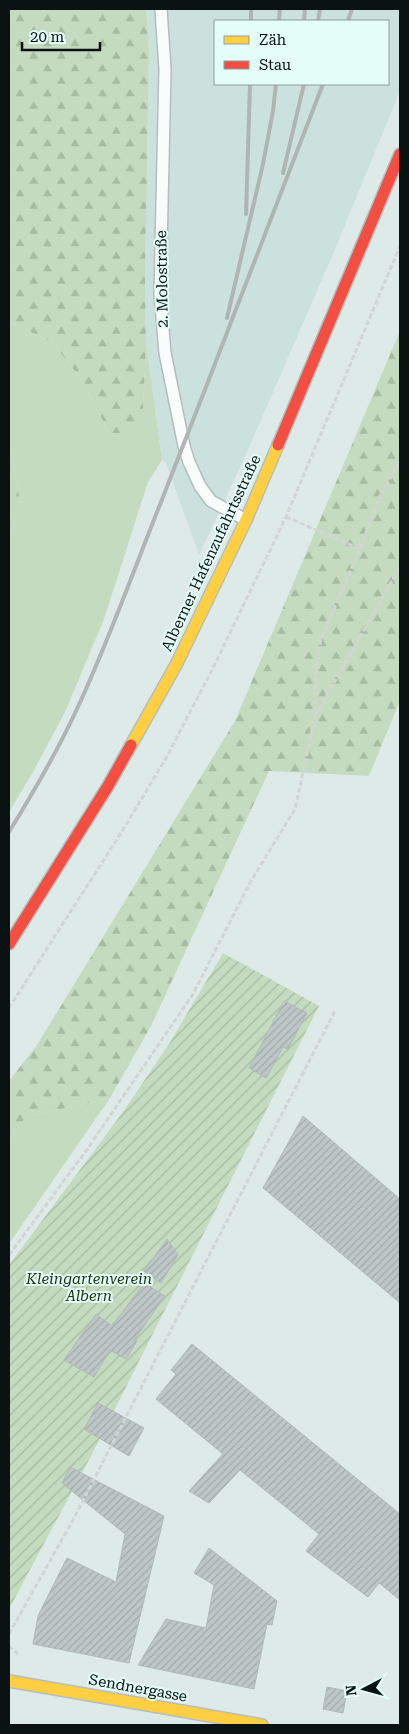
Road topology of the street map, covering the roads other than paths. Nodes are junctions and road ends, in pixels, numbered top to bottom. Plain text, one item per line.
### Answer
1 (161, 9) edge
2 (400, 154) edge
3 (246, 520) junction
4 (9, 944) edge
5 (9, 1681) edge
6 (262, 1725) edge

1 - 3 lane, 2. Molostraße
2 - 3 main road, Alberner Hafenzufahrtsstraße
3 - 4 main road, Alberner Hafenzufahrtsstraße
5 - 6 main road, Sendnergasse

